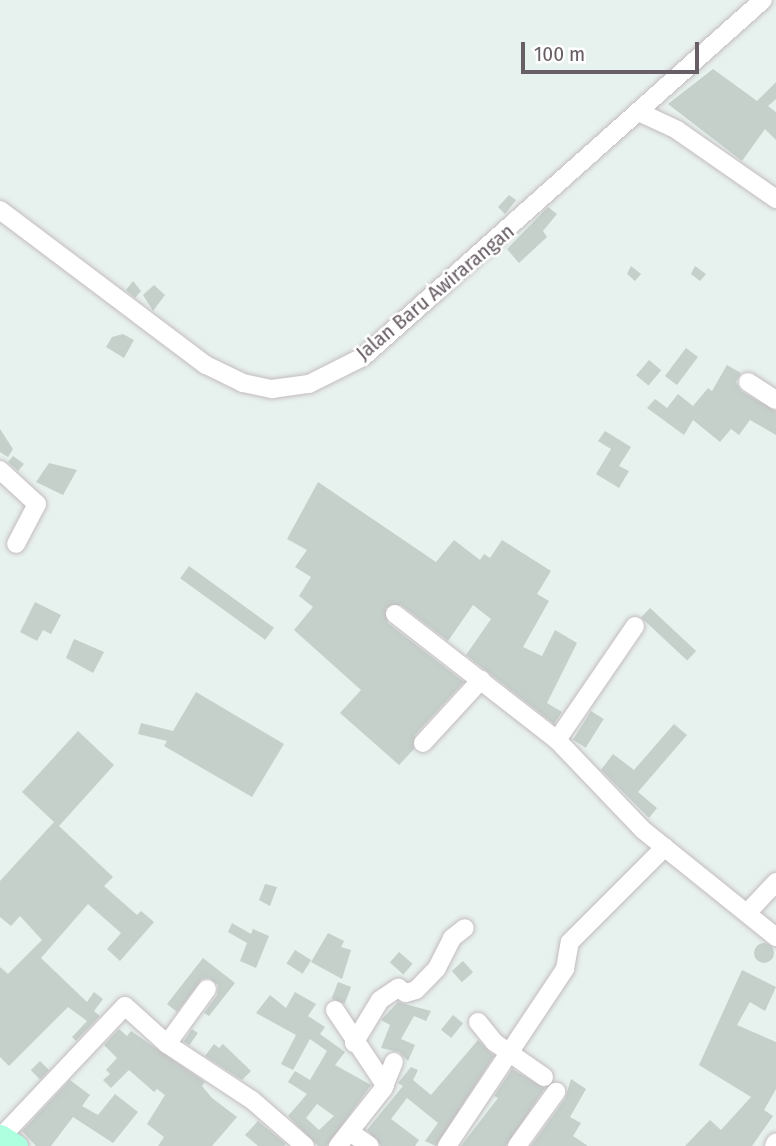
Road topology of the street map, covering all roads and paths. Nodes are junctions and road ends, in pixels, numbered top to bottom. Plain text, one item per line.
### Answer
1 (763, 0) edge
2 (641, 113) junction
3 (776, 199) edge
4 (0, 210) edge
5 (748, 383) dead end
6 (776, 400) edge
7 (0, 470) edge
8 (16, 544) dead end
9 (395, 614) dead end
10 (635, 626) dead end
11 (481, 680) junction
12 (557, 740) junction
13 (423, 743) dead end
14 (665, 847) junction
15 (776, 882) edge
16 (748, 912) junction
17 (465, 928) dead end
18 (776, 937) edge
19 (207, 989) dead end
20 (335, 1010) dead end
21 (478, 1022) dead end
22 (354, 1042) junction
23 (167, 1044) junction
24 (507, 1051) junction
25 (394, 1062) dead end
26 (544, 1077) dead end
27 (383, 1089) junction
28 (556, 1092) dead end
29 (350, 1132) junction
30 (6, 1140) edge
31 (305, 1146) edge
32 (338, 1146) edge
33 (370, 1146) edge
34 (447, 1146) edge
35 (517, 1146) edge

1 - 2 street, Jalan Baru Awirarangan
2 - 3 street
2 - 4 street, Jalan Baru Awirarangan
5 - 6 street
7 - 8 street
9 - 11 street
10 - 12 street
11 - 12 street
11 - 13 street
12 - 14 street
14 - 16 street
14 - 24 street
15 - 16 street
16 - 18 street
17 - 22 street
19 - 23 street
20 - 22 street
21 - 24 street
22 - 27 street
23 - 30 street
23 - 31 street
24 - 26 street
24 - 34 street
25 - 27 street
27 - 29 street
28 - 35 street
29 - 32 street
29 - 33 street

